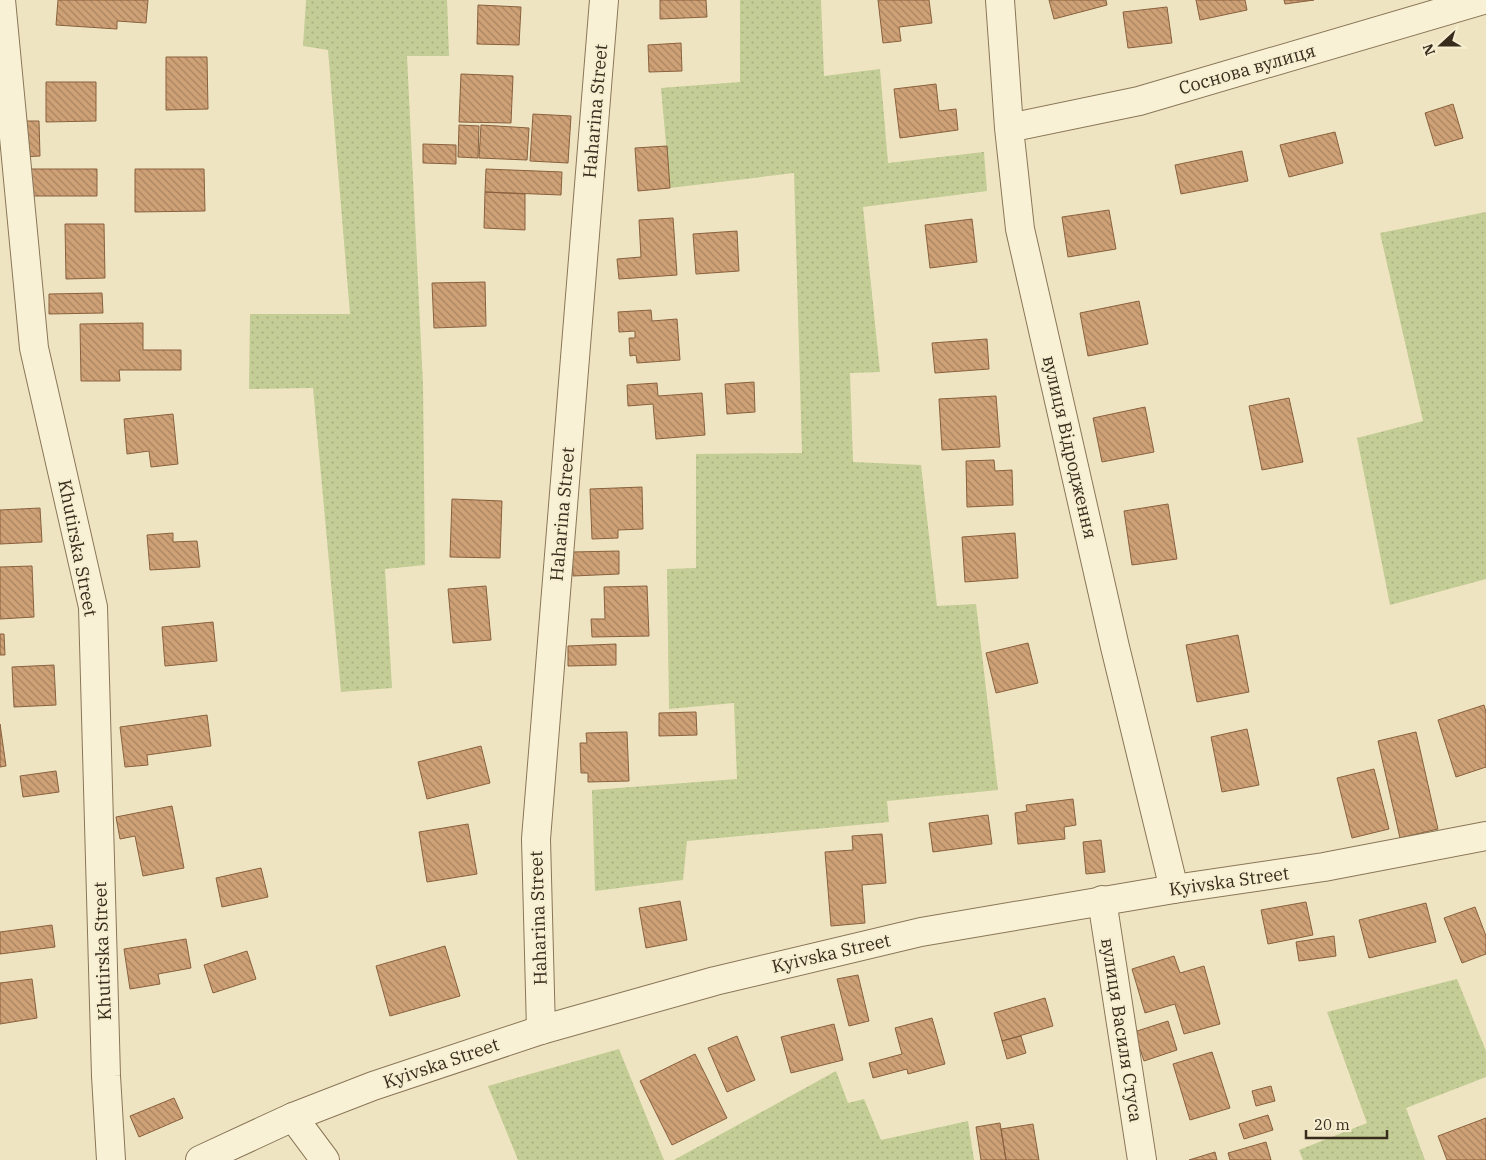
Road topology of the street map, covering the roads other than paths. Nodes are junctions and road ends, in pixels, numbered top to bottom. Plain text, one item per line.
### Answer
1 (1, 0) edge
2 (604, 0) edge
3 (1000, 0) edge
4 (1469, 2) edge
5 (1008, 128) junction
6 (1486, 836) edge
7 (1174, 889) junction
8 (1102, 900) junction
9 (541, 1030) junction
10 (293, 1117) junction
11 (112, 1160) edge
12 (200, 1160) edge
13 (325, 1160) edge
14 (1142, 1160) edge

1 - 11 street, Khutirska Street
2 - 9 street, Haharina Street
3 - 5 street, вулиця Відродження
4 - 5 street, Соснова вулиця
5 - 7 street, вулиця Відродження
6 - 7 street, Kyivska Street
7 - 8 street, Kyivska Street
8 - 9 street, Kyivska Street
8 - 14 street, вулиця Василя Стуса
9 - 10 street, Kyivska Street
10 - 12 street, Kyivska Street
10 - 13 street

